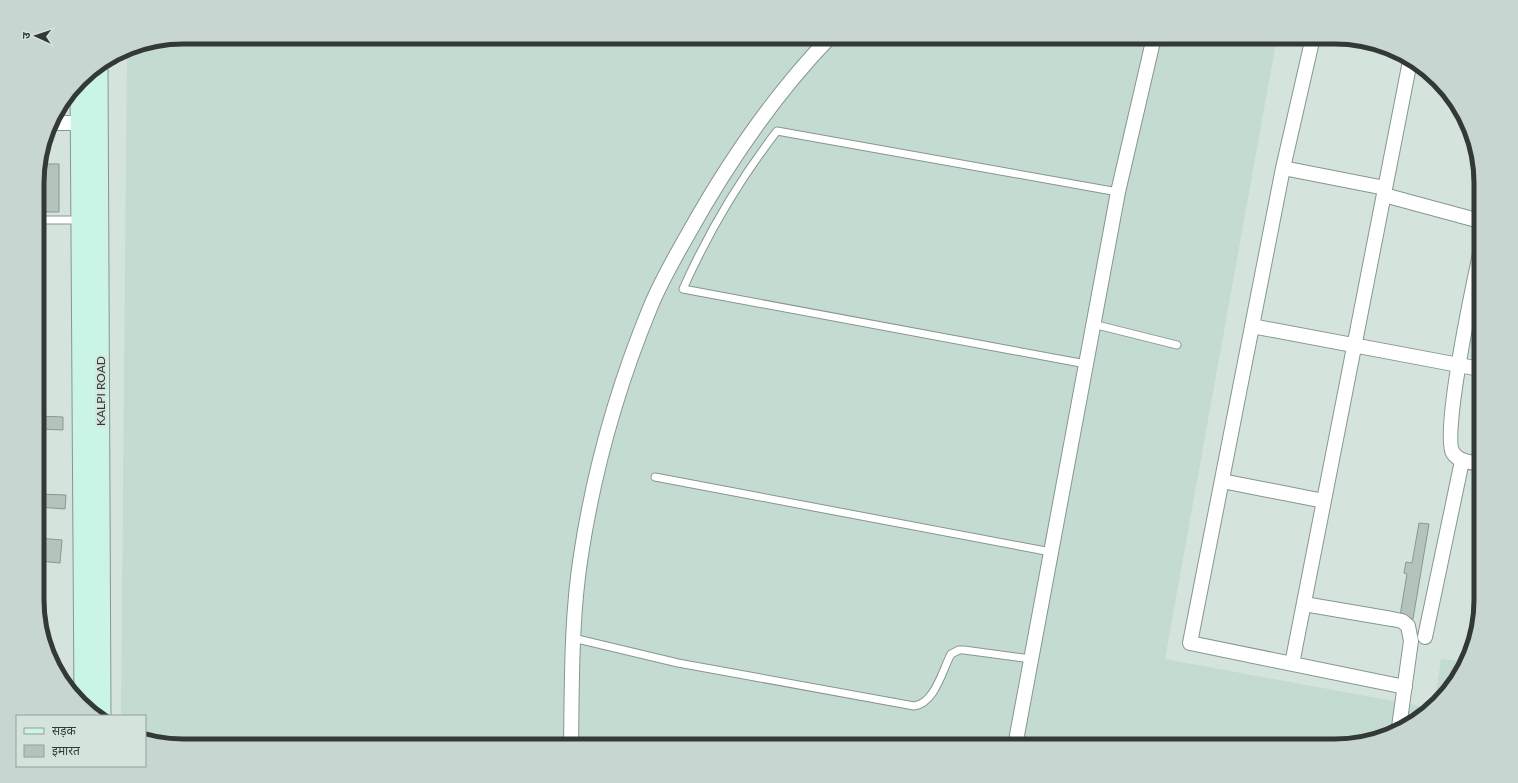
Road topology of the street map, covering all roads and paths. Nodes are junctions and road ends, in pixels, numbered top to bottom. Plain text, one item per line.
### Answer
1 (824, 44) edge
2 (1152, 44) edge
3 (1311, 44) edge
4 (1409, 65) edge
5 (98, 73) edge
6 (80, 89) edge
7 (58, 123) edge
8 (80, 123) junction
9 (1283, 168) junction
10 (1384, 191) junction
11 (1118, 192) junction
12 (1474, 219) edge
13 (44, 220) edge
14 (81, 220) junction
15 (1474, 285) edge
16 (1094, 324) junction
17 (1252, 326) junction
18 (1177, 346) dead end
19 (1353, 346) junction
20 (1086, 364) junction
21 (1458, 366) junction
22 (1474, 368) edge
23 (1462, 461) junction
24 (1474, 463) edge
25 (655, 477) dead end
26 (1222, 481) junction
27 (1324, 501) junction
28 (1051, 552) junction
29 (1304, 604) junction
30 (1425, 637) dead end
31 (573, 638) junction
32 (1031, 659) junction
33 (1292, 664) junction
34 (1405, 687) junction
35 (84, 698) edge
36 (101, 712) edge
37 (1399, 724) edge
38 (571, 739) edge
39 (1016, 739) edge

1 - 31 street
2 - 11 street
3 - 9 street
4 - 10 street
5 - 36 main road, KALPI ROAD
6 - 8 main road, KALPI ROAD
7 - 8 street
8 - 14 main road, KALPI ROAD
9 - 10 street
9 - 17 street
10 - 12 street
10 - 19 street
11 - 16 street
11 - 20 lane
13 - 14 lane
14 - 35 main road, KALPI ROAD
15 - 21 street
16 - 18 lane
16 - 20 street
17 - 19 street
17 - 26 street
19 - 21 street
19 - 27 street
20 - 28 street
21 - 22 street
21 - 23 street
23 - 24 street
23 - 30 street
25 - 28 lane
26 - 27 street
26 - 33 street
27 - 29 street
28 - 32 street
29 - 33 street
29 - 34 street
31 - 32 lane
31 - 38 street
32 - 39 street
33 - 34 street
34 - 37 street

